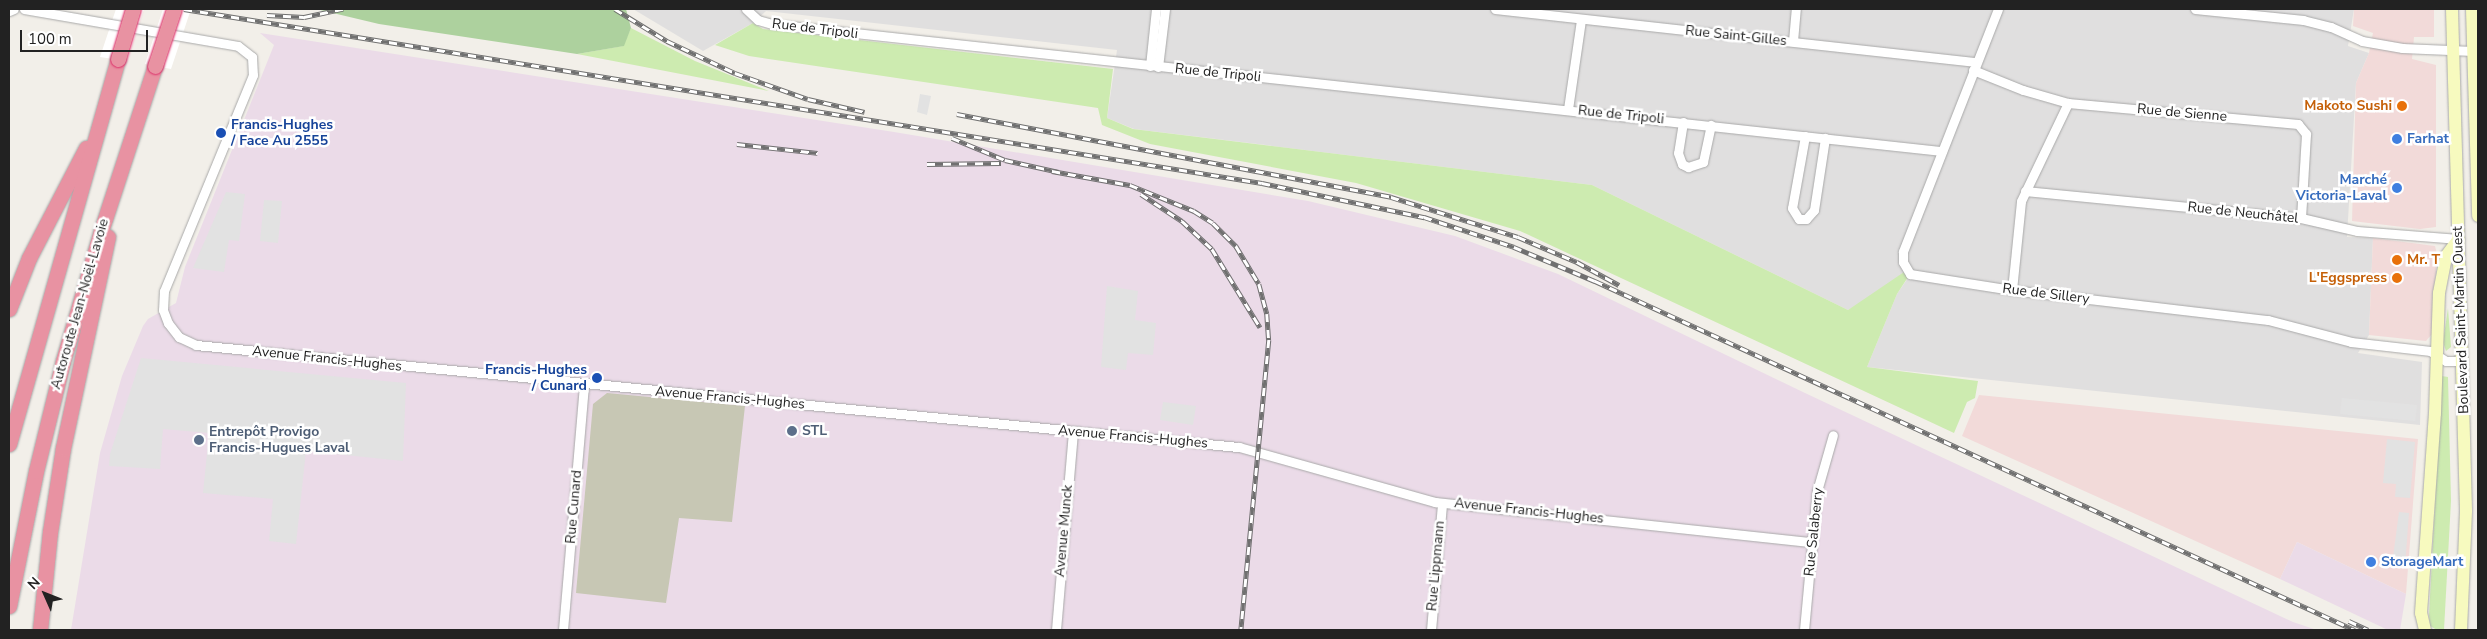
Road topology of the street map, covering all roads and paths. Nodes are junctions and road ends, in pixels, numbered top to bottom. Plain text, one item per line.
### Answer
1 (14, 9) edge
2 (24, 9) edge
3 (134, 9) edge
4 (174, 9) edge
5 (746, 9) edge
6 (1156, 9) edge
7 (1165, 9) edge
8 (1496, 9) edge
9 (1796, 9) edge
10 (1998, 9) edge
11 (2195, 9) edge
12 (2452, 9) edge
13 (2472, 9) edge
14 (9, 11) edge
15 (1581, 20) junction
16 (1793, 41) junction
17 (2454, 51) junction
18 (2473, 51) junction
19 (1975, 66) junction
20 (1154, 67) junction
21 (2068, 103) junction
22 (1568, 110) junction
23 (102, 116) junction
24 (1683, 122) junction
25 (1711, 126) junction
26 (1805, 136) junction
27 (1825, 138) junction
28 (1942, 151) junction
29 (126, 153) junction
30 (2025, 191) junction
31 (2478, 216) edge
32 (2301, 218) junction
33 (2459, 239) junction
34 (2012, 290) junction
35 (9, 309) edge
36 (2436, 355) junction
37 (2462, 361) junction
38 (584, 384) junction
39 (1073, 431) junction
40 (1833, 435) dead end
41 (9, 444) edge
42 (1442, 503) junction
43 (1812, 542) junction
44 (42, 600) junction
45 (9, 606) edge
46 (40, 630) edge
47 (44, 630) edge
48 (563, 630) edge
49 (1056, 630) edge
50 (1431, 630) edge
51 (1804, 630) edge
52 (2425, 630) edge
53 (2461, 630) edge

1 - 14 street
2 - 38 street, Avenue Francis-Hughes
3 - 23 highway, bridge
4 - 29 highway, Autoroute Jean-Noël-Lavoie, bridge
5 - 20 street, Rue de Tripoli
6 - 20 street
7 - 20 street
8 - 15 street, Rue Saint-Gilles
9 - 16 street
10 - 19 street, Rue de Sillery
11 - 17 street
12 - 17 main road, Boulevard Saint-Martin Ouest
13 - 18 main road, Boulevard Saint-Martin Ouest
15 - 16 street, Rue Saint-Gilles
15 - 22 street
16 - 19 street, Rue Saint-Gilles
17 - 18 street
17 - 33 main road, Boulevard Saint-Martin Ouest
18 - 31 main road, Boulevard Saint-Martin Ouest
19 - 21 street, Rue de Sienne
19 - 28 street, Rue de Sillery
20 - 22 street, Rue de Tripoli
21 - 30 street
21 - 32 street, Rue de Sienne
22 - 24 street, Rue de Tripoli
23 - 35 highway
23 - 41 highway
24 - 25 street, Rue de Tripoli
24 - 25 street, Rue de Tripoli
25 - 26 street, Rue de Tripoli
26 - 27 street, Rue de Tripoli
26 - 27 street
27 - 28 street, Rue de Tripoli
28 - 34 street, Rue de Sillery
29 - 44 highway
29 - 45 highway, Autoroute Jean-Noël-Lavoie
30 - 32 street, Rue de Neuchâtel
30 - 34 street
32 - 33 street, Rue de Neuchâtel
33 - 36 main road
33 - 37 main road, Boulevard Saint-Martin Ouest
34 - 36 street, Rue de Sillery
36 - 37 street, Rue de Sillery
36 - 52 main road
37 - 53 main road, Boulevard Saint-Martin Ouest
38 - 39 street, Avenue Francis-Hughes
38 - 48 street, Rue Cunard
39 - 42 street, Avenue Francis-Hughes
39 - 49 street, Avenue Munck
40 - 43 street, Rue Salaberry
42 - 43 street, Avenue Francis-Hughes
42 - 50 street, Rue Lippmann
43 - 51 street, Rue Salaberry
44 - 46 highway
44 - 47 highway

